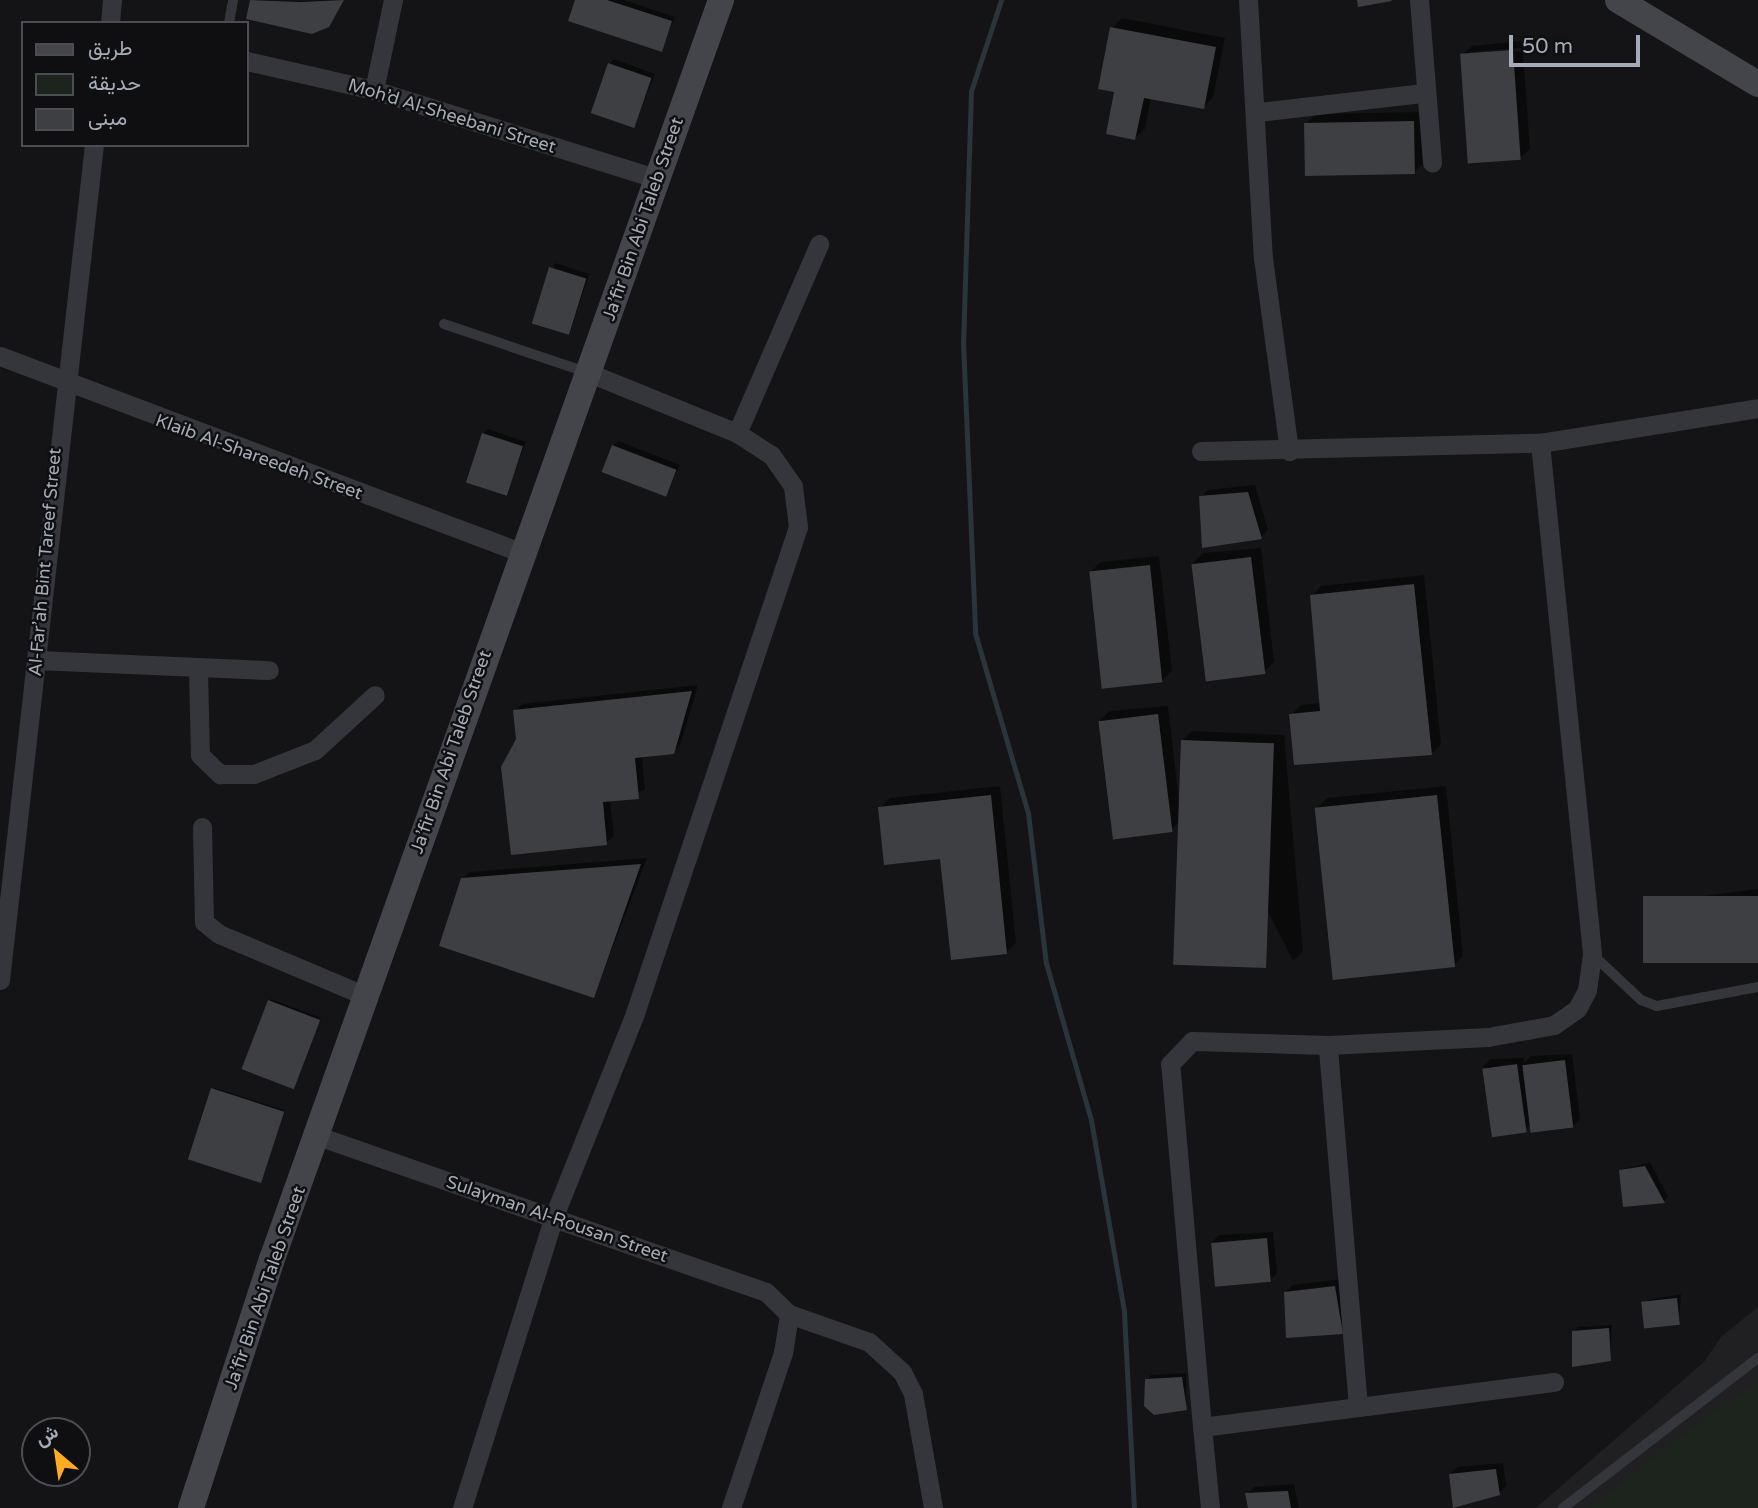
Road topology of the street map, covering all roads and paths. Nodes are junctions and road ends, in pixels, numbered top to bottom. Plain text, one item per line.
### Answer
1 (112, 0) edge
2 (233, 0) edge
3 (393, 0) edge
4 (721, 0) edge
5 (1248, 0) edge
6 (1419, 0) edge
7 (1619, 0) edge
8 (110, 21) edge
9 (229, 21) edge
10 (248, 61) edge
11 (1758, 84) edge
12 (374, 90) junction
13 (1424, 93) junction
14 (1259, 112) junction
15 (94, 147) edge
16 (1432, 162) dead end
17 (655, 178) junction
18 (819, 244) dead end
19 (444, 324) dead end
20 (0, 356) edge
21 (589, 373) junction
22 (62, 381) junction
23 (1758, 408) edge
24 (737, 433) junction
25 (1540, 443) junction
26 (1200, 451) dead end
27 (1289, 451) junction
28 (520, 552) junction
29 (37, 660) junction
30 (198, 669) junction
31 (269, 670) dead end
32 (375, 695) dead end
33 (202, 827) dead end
34 (1592, 953) junction
35 (0, 980) edge
36 (1758, 987) edge
37 (366, 996) junction
38 (1328, 1045) junction
39 (318, 1136) junction
40 (554, 1216) junction
41 (789, 1314) junction
42 (1758, 1358) edge
43 (1554, 1382) dead end
44 (1358, 1406) junction
45 (1202, 1427) junction
46 (191, 1508) edge
47 (462, 1508) edge
48 (731, 1508) edge
49 (933, 1508) edge
50 (1210, 1508) edge
51 (1563, 1508) edge

1 - 8 street
2 - 9 lane
3 - 12 street
4 - 17 street, Ja’fir Bin Abi Taleb Street
5 - 14 street
6 - 13 street
7 - 11 street
10 - 12 street, Moh’d Al-Sheebani Street
12 - 17 street, Moh’d Al-Sheebani Street
13 - 14 street
13 - 16 street
14 - 27 street
15 - 22 street, Al-Far’ah Bint Tareef Street
17 - 21 street, Ja’fir Bin Abi Taleb Street
18 - 24 street
19 - 21 lane
20 - 22 street, Klaib Al-Shareedeh Street
21 - 24 street
21 - 28 street, Ja’fir Bin Abi Taleb Street
22 - 28 street, Klaib Al-Shareedeh Street
22 - 29 street, Al-Far’ah Bint Tareef Street
23 - 25 street
24 - 40 street
25 - 27 street
25 - 34 street
26 - 27 street
28 - 37 street, Ja’fir Bin Abi Taleb Street
29 - 30 street
29 - 35 street, Al-Far’ah Bint Tareef Street
30 - 31 street
30 - 32 street
33 - 37 street
34 - 36 lane
34 - 38 street
37 - 39 street, Ja’fir Bin Abi Taleb Street
38 - 44 street
38 - 45 street
39 - 40 street, Sulayman Al-Rousan Street
39 - 46 street, Ja’fir Bin Abi Taleb Street
40 - 41 street, Sulayman Al-Rousan Street
40 - 47 street
41 - 48 street
41 - 49 street
42 - 51 lane
43 - 44 street
44 - 45 street
45 - 50 street

